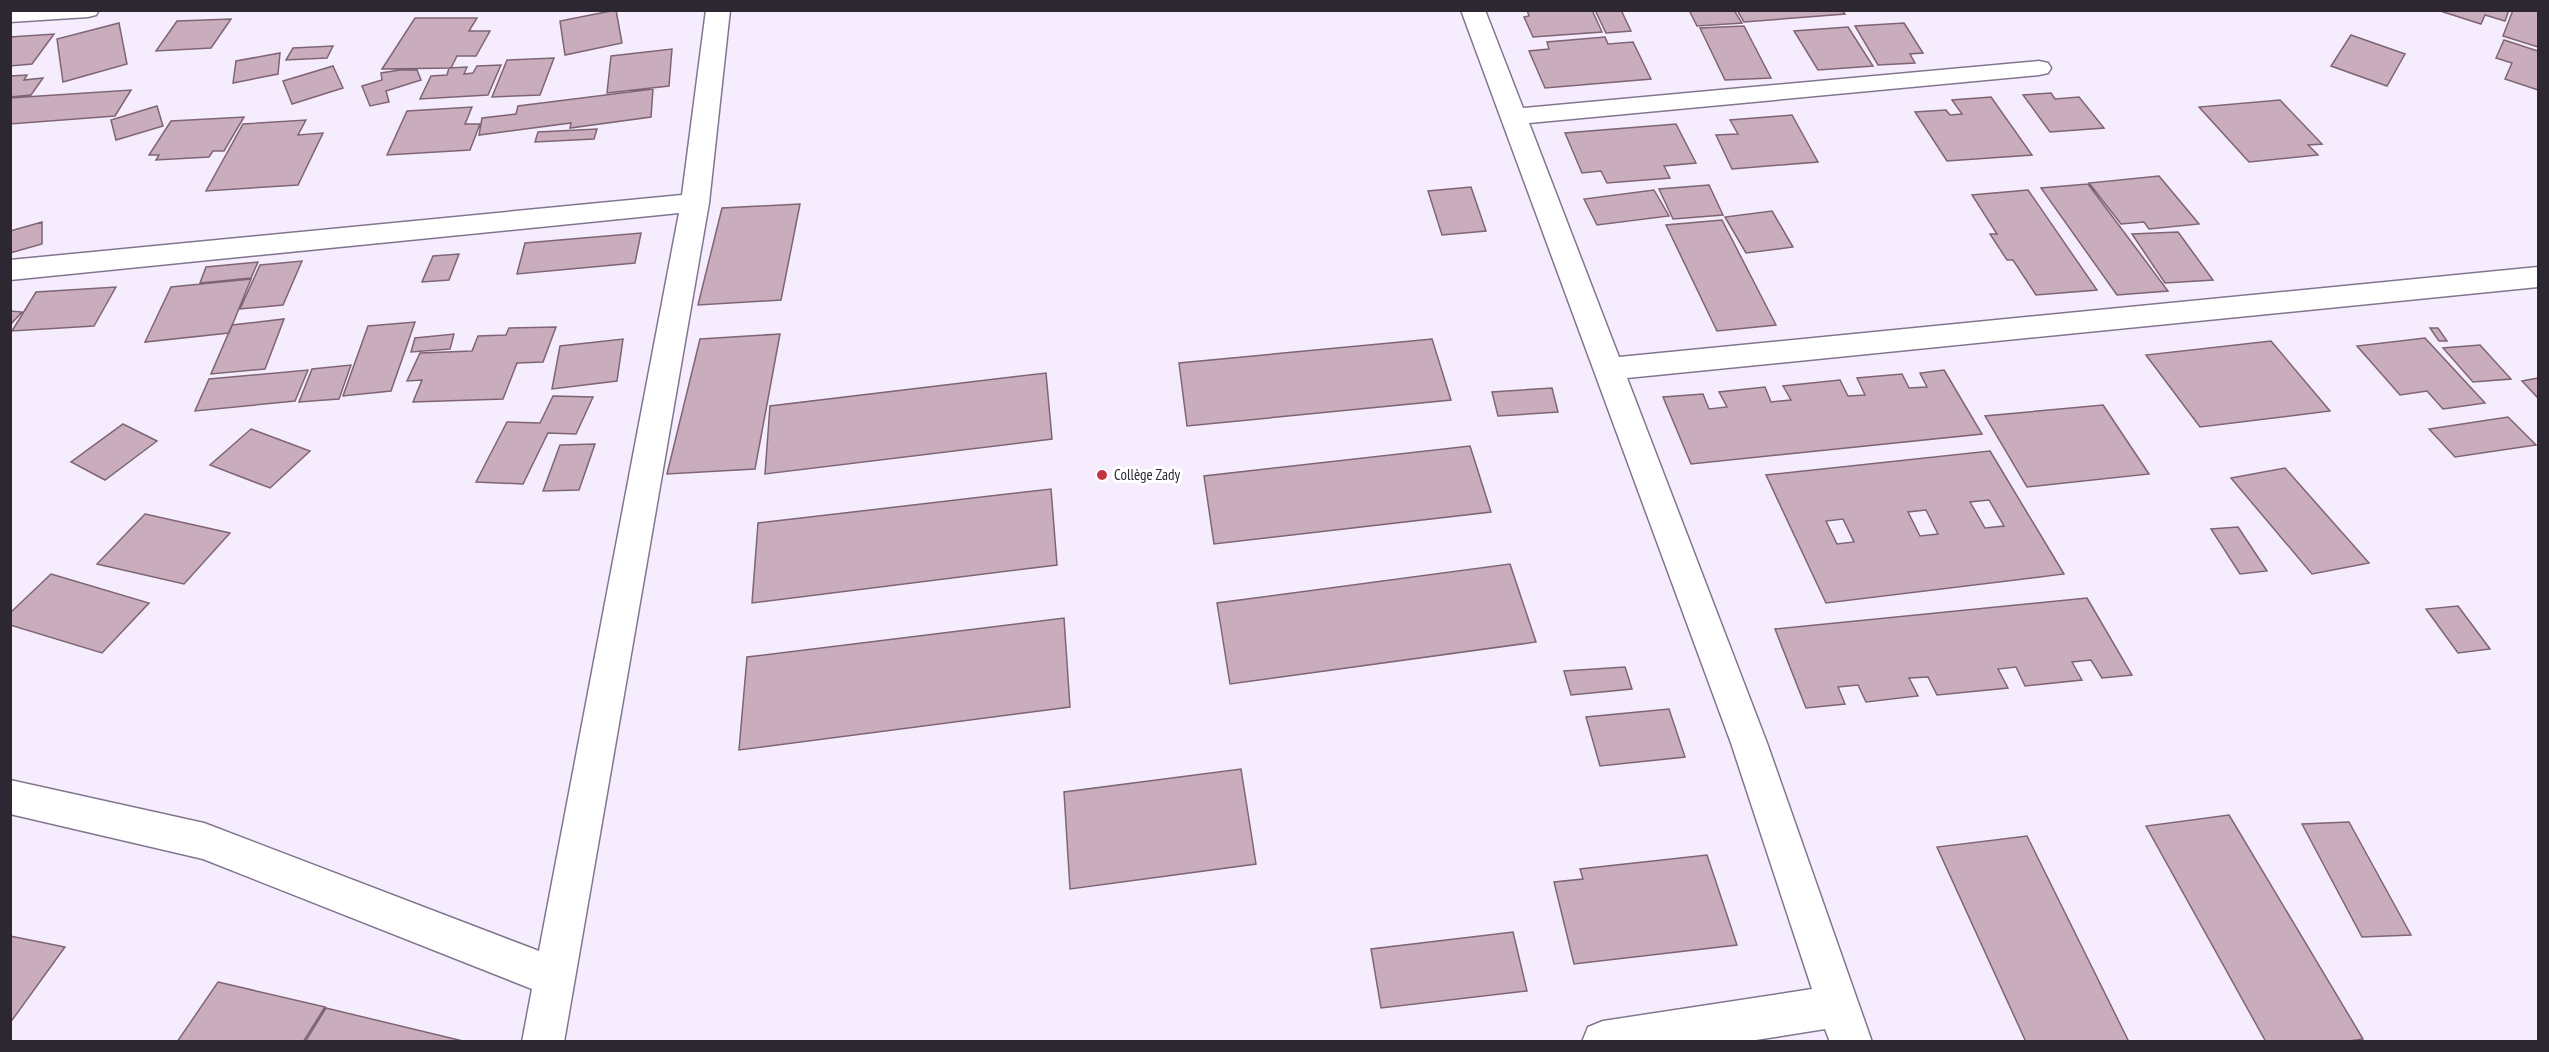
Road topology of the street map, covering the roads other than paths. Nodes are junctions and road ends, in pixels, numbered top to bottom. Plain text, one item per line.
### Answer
1 (88, 10) edge
2 (718, 10) edge
3 (1473, 10) edge
4 (10, 15) edge
5 (2039, 68) dead end
6 (1513, 117) junction
7 (695, 203) junction
8 (10, 270) edge
9 (2538, 277) edge
10 (1608, 369) junction
11 (10, 797) edge
12 (554, 976) junction
13 (1844, 1024) edge
14 (543, 1041) edge
15 (1603, 1041) edge

1 - 4 street
2 - 7 street
3 - 6 street
5 - 6 street
6 - 10 street
7 - 8 street
7 - 12 street
9 - 10 street
10 - 13 street
11 - 12 street
12 - 14 street
13 - 15 street

